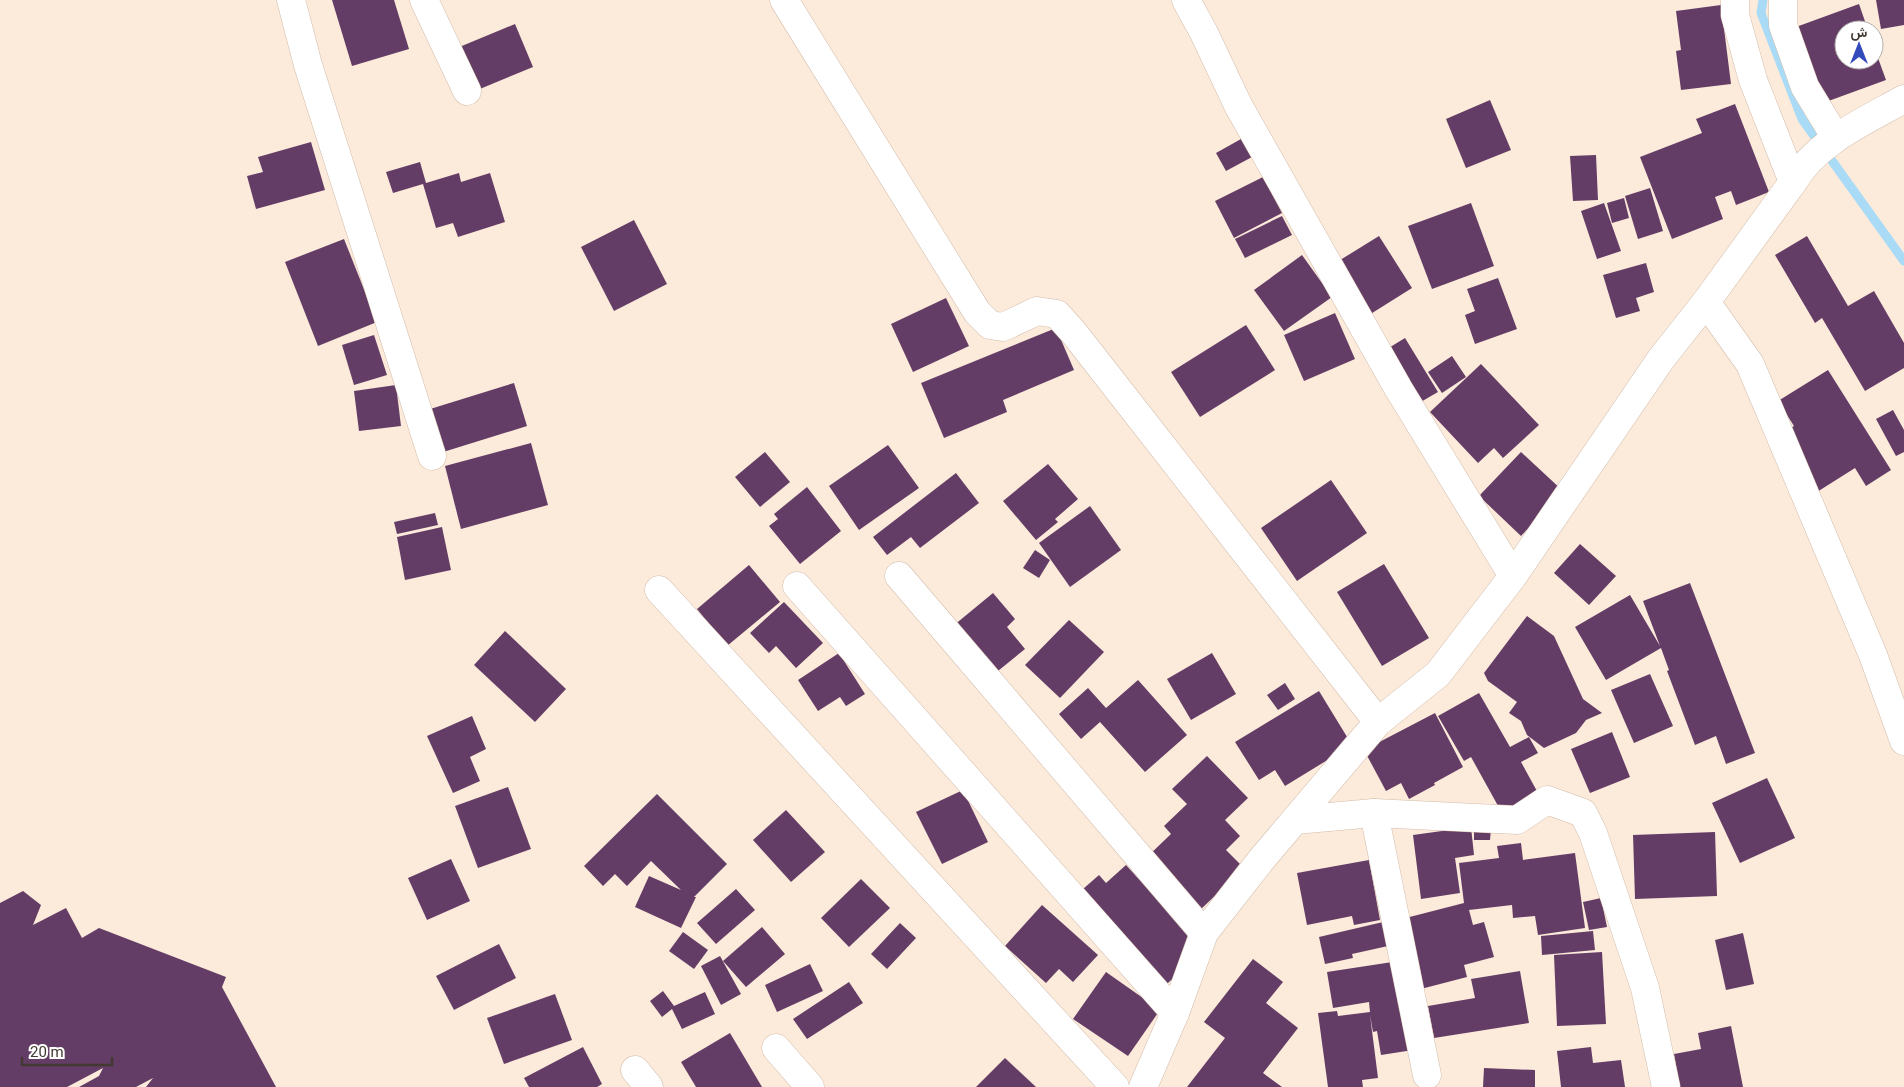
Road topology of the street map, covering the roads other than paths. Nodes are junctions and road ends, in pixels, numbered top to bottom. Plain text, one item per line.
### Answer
1 (291, 0) edge
2 (424, 0) edge
3 (784, 0) edge
4 (1186, 0) edge
5 (1735, 0) edge
6 (1784, 0) edge
7 (467, 91) dead end
8 (1904, 99) edge
9 (1832, 141) junction
10 (1797, 175) junction
11 (1706, 302) junction
12 (432, 456) dead end
13 (899, 576) dead end
14 (1513, 576) junction
15 (797, 586) dead end
16 (659, 590) dead end
17 (1378, 722) junction
18 (1904, 741) edge
19 (1374, 813) junction
20 (1295, 820) junction
21 (1204, 933) junction
22 (1176, 1013) junction
23 (776, 1048) dead end
24 (1427, 1075) dead end
25 (1152, 1084) edge
26 (810, 1087) edge
27 (1116, 1087) edge
28 (1666, 1087) edge

1 - 12 street
2 - 7 street
3 - 17 street
4 - 14 street
5 - 10 street
6 - 9 street
8 - 9 street
9 - 10 street
10 - 11 street
11 - 14 street
11 - 18 street
13 - 21 street
14 - 17 street
15 - 22 street
16 - 27 street
17 - 20 street
19 - 20 street
19 - 24 street
19 - 28 street
20 - 21 street
21 - 22 street
22 - 25 street
23 - 26 street

